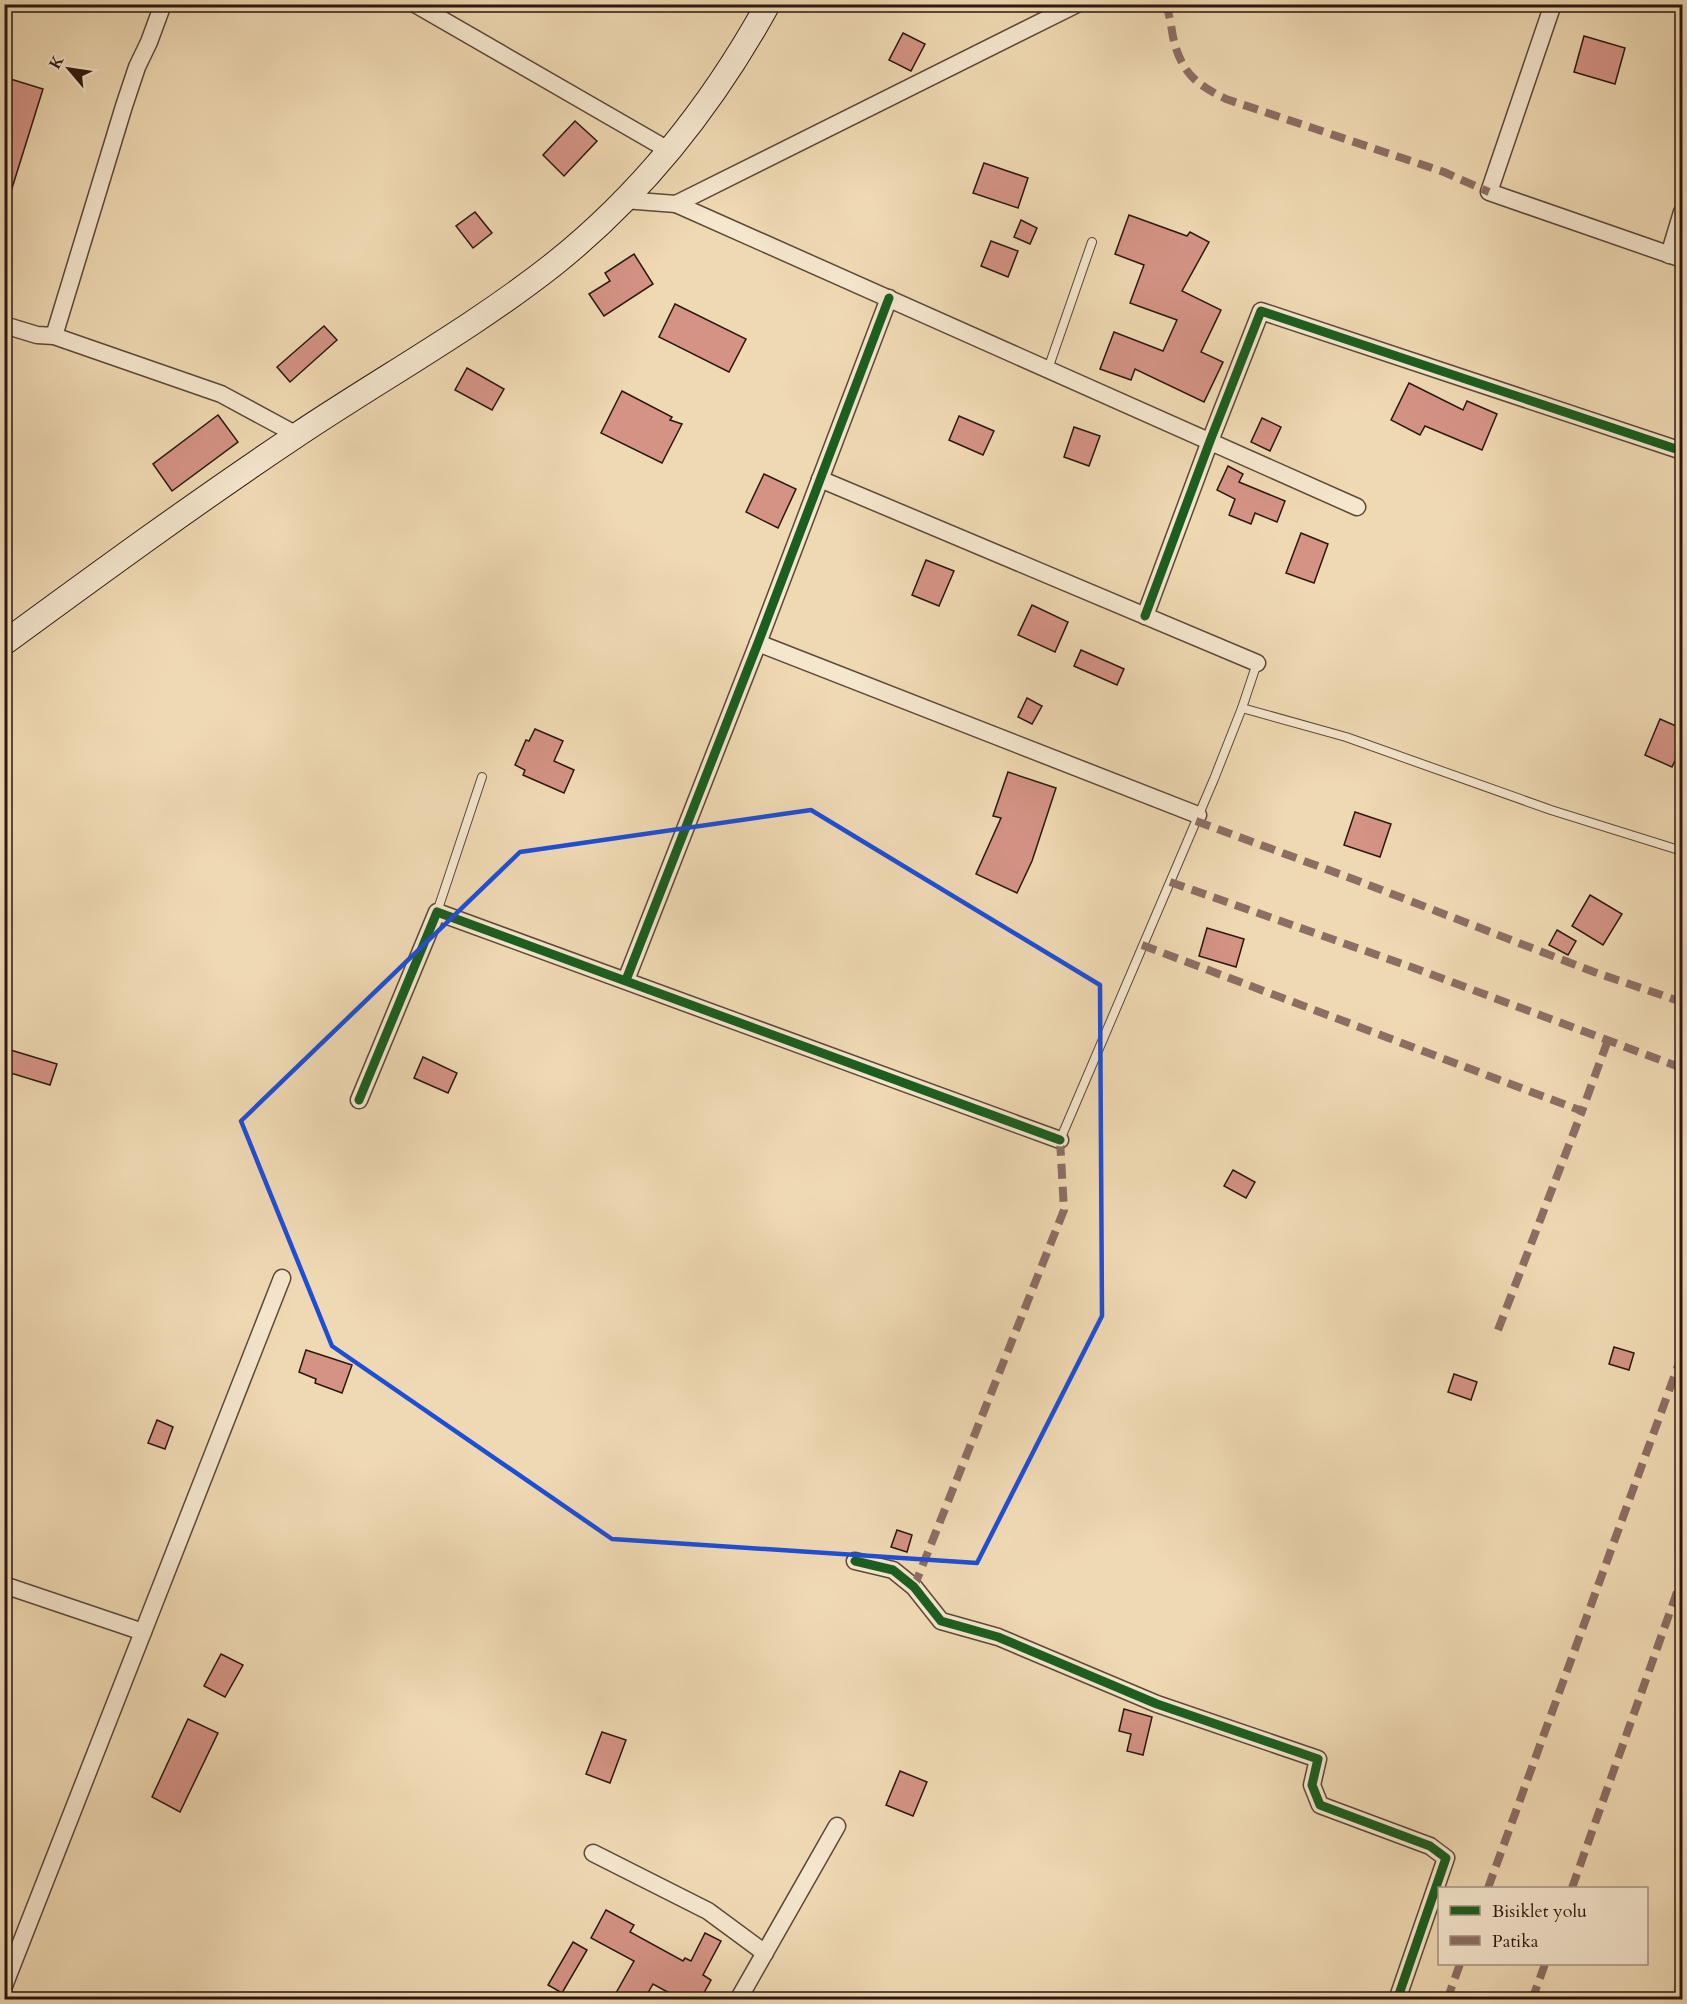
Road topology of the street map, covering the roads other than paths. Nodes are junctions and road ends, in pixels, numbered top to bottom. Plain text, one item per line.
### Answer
1 (163, 4) edge
2 (415, 4) edge
3 (768, 4) edge
4 (1077, 4) edge
5 (1553, 4) edge
6 (670, 151) junction
7 (624, 200) junction
8 (676, 204) junction
9 (1683, 212) edge
10 (1092, 242) dead end
11 (1676, 257) edge
12 (889, 298) junction
13 (4, 325) edge
14 (54, 336) junction
15 (1048, 369) junction
16 (297, 435) junction
17 (1210, 441) junction
18 (1683, 451) edge
19 (820, 479) junction
20 (1357, 507) dead end
21 (1145, 616) junction
22 (4, 643) edge
23 (758, 643) junction
24 (1257, 663) joint
25 (1242, 708) junction
26 (482, 777) dead end
27 (1198, 815) junction
28 (1683, 851) edge
29 (437, 912) junction
30 (626, 980) junction
31 (359, 1100) dead end
32 (1060, 1140) joint
33 (282, 1278) dead end
34 (855, 1561) dead end
35 (4, 1585) edge
36 (143, 1632) junction
37 (837, 1826) dead end
38 (593, 1853) dead end
39 (765, 1953) junction
40 (4, 1986) edge
41 (738, 2000) edge
42 (1397, 2000) edge

1 - 14 street
2 - 6 street
3 - 6 main road
4 - 8 street
5 - 11 street
6 - 7 main road
7 - 8 street
7 - 16 main road
8 - 12 street
9 - 11 street
10 - 15 lane
12 - 15 street
12 - 19 street
13 - 14 street
14 - 16 street
15 - 17 street
16 - 22 main road
17 - 18 street
17 - 20 street
17 - 21 street
19 - 21 street
19 - 23 street
21 - 24 street
23 - 27 street
23 - 30 street
24 - 25 lane
25 - 27 lane
25 - 28 lane
26 - 29 lane
27 - 32 lane
29 - 30 street
29 - 31 street
30 - 32 street
33 - 36 street
34 - 42 street
35 - 36 street
36 - 40 street
37 - 39 street
38 - 39 street
39 - 41 street

